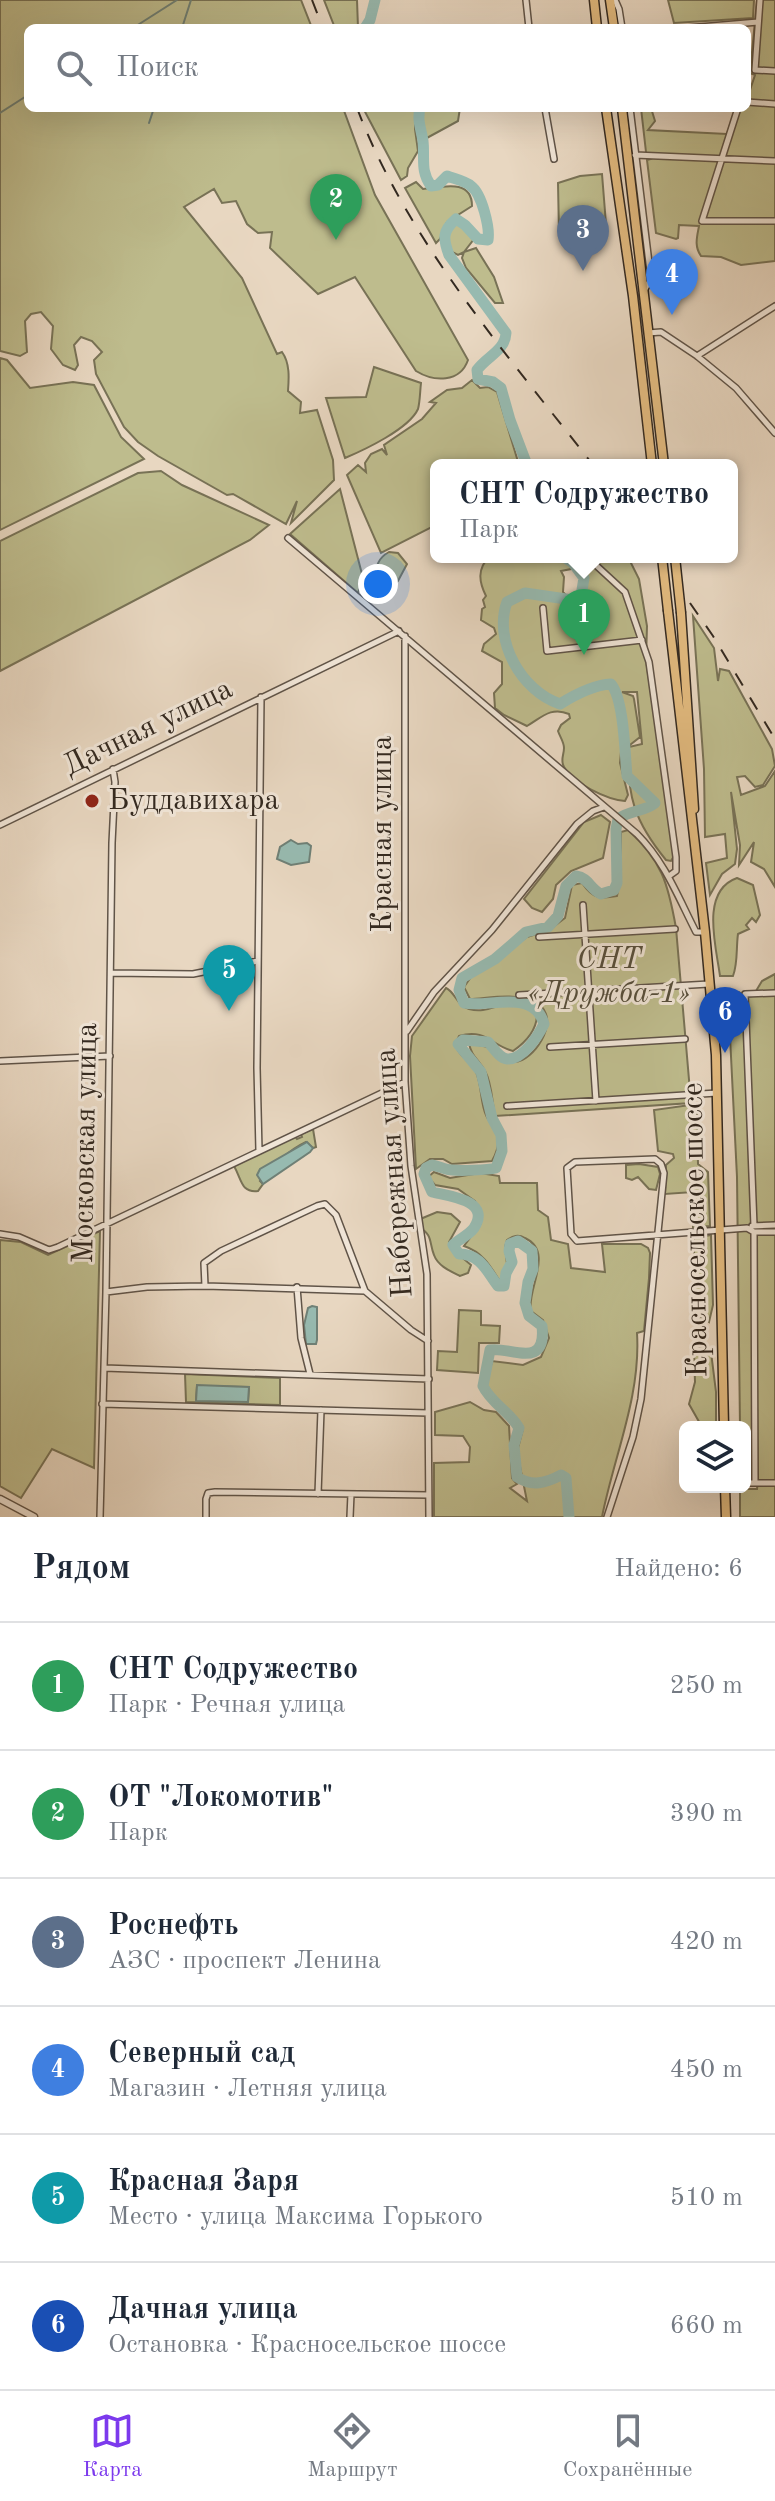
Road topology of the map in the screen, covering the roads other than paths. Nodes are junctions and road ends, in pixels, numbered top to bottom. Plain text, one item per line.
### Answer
1 (526, 0) edge
2 (594, 0) edge
3 (613, 0) edge
4 (760, 0) edge
5 (758, 22) junction
6 (529, 24) edge
7 (597, 24) edge
8 (614, 24) edge
9 (621, 24) edge
10 (735, 24) edge
11 (775, 71) edge
12 (751, 102) edge
13 (775, 104) edge
14 (546, 112) edge
15 (607, 112) edge
16 (622, 112) edge
17 (630, 112) edge
18 (737, 112) edge
19 (635, 155) junction
20 (554, 159) dead end
21 (720, 159) junction
22 (775, 161) edge
23 (775, 221) edge
24 (643, 293) junction
25 (775, 306) edge
26 (648, 333) junction
27 (697, 356) junction
28 (775, 433) edge
29 (651, 459) edge
30 (663, 459) edge
31 (288, 538) dead end
32 (594, 563) edge
33 (663, 563) edge
34 (676, 563) edge
35 (543, 608) dead end
36 (402, 634) junction
37 (642, 640) junction
38 (261, 697) junction
39 (113, 769) junction
40 (604, 807) junction
41 (0, 825) edge
42 (693, 842) junction
43 (669, 876) junction
44 (583, 905) dead end
45 (675, 929) dead end
46 (705, 932) junction
47 (584, 935) junction
48 (539, 937) dead end
49 (258, 961) junction
50 (111, 973) junction
51 (710, 984) junction
52 (589, 990) junction
53 (775, 993) edge
54 (519, 995) dead end
55 (406, 1031) junction
56 (685, 1039) dead end
57 (593, 1045) junction
58 (550, 1047) dead end
59 (110, 1056) junction
60 (0, 1061) edge
61 (405, 1082) junction
62 (717, 1093) junction
63 (596, 1101) junction
64 (507, 1106) dead end
65 (259, 1151) junction
66 (775, 1225) edge
67 (106, 1226) junction
68 (754, 1229) junction
69 (720, 1232) junction
70 (775, 1232) edge
71 (0, 1234) edge
72 (659, 1237) junction
73 (205, 1286) junction
74 (297, 1287) junction
75 (365, 1291) junction
76 (106, 1292) junction
77 (428, 1341) junction
78 (104, 1368) junction
79 (310, 1374) junction
80 (429, 1379) junction
81 (102, 1404) junction
82 (321, 1410) junction
83 (428, 1413) junction
84 (724, 1421) edge
85 (751, 1483) edge
86 (755, 1483) junction
87 (775, 1483) edge
88 (725, 1493) edge
89 (318, 1494) junction
90 (351, 1494) junction
91 (428, 1495) junction
92 (0, 1499) edge
93 (34, 1517) edge
94 (100, 1517) edge
95 (206, 1517) edge
96 (350, 1517) edge
97 (429, 1517) edge
98 (607, 1517) edge
99 (726, 1517) edge

1 - 6 street
2 - 7 highway
3 - 8 highway
3 - 9 street
4 - 5 street
5 - 10 street
5 - 11 street
12 - 13 street
14 - 20 street
15 - 29 highway
16 - 24 highway
17 - 19 street
18 - 21 street
19 - 21 street
19 - 24 street
21 - 22 street
21 - 23 street
24 - 26 highway
25 - 27 street
26 - 27 street
26 - 30 highway
27 - 28 street
31 - 36 street
32 - 37 street
33 - 42 highway, Красносельское шоссе, bridge
34 - 42 highway, Красносельское шоссе, bridge
35 - 37 street
36 - 38 street, Дачная улица
36 - 40 street
36 - 55 street, Красная улица
37 - 43 street
38 - 39 street, Дачная улица
38 - 49 street
39 - 41 street, Дачная улица
39 - 50 street, Московская улица
40 - 43 street
40 - 55 street, Набережная улица
42 - 46 highway, Красносельское шоссе
43 - 46 street
44 - 47 street
45 - 47 street
46 - 51 highway, Красносельское шоссе
47 - 48 street
47 - 52 street
49 - 50 street
49 - 65 street
50 - 59 street, Московская улица
51 - 52 street
51 - 62 highway, Красносельское шоссе
52 - 54 street
52 - 57 street
53 - 68 street
55 - 61 street, Набережная улица
56 - 57 street
57 - 58 street
57 - 63 street
59 - 60 street
59 - 67 street, Московская улица
61 - 65 street
61 - 77 street, Набережная улица
62 - 63 street
62 - 69 highway, Красносельское шоссе
63 - 64 street
65 - 67 street
66 - 68 street
67 - 71 street
67 - 76 street, Московская улица
68 - 69 street
68 - 70 street
68 - 86 street
69 - 72 street
69 - 84 highway, Красносельское шоссе
72 - 72 street
72 - 98 street
73 - 74 street
73 - 75 street
73 - 76 street
74 - 75 street
74 - 79 street
75 - 77 street
76 - 78 street, Московская улица
77 - 80 street, Набережная улица
78 - 79 street
78 - 81 street, Московская улица
79 - 80 street
80 - 83 street, Набережная улица
81 - 82 street
81 - 94 street, Московская улица
82 - 83 street
82 - 89 street
83 - 91 street, Набережная улица
85 - 86 street
86 - 87 street
88 - 99 highway
89 - 90 street
89 - 95 street
90 - 91 street
90 - 96 street
91 - 97 street, Набережная улица
92 - 93 street

